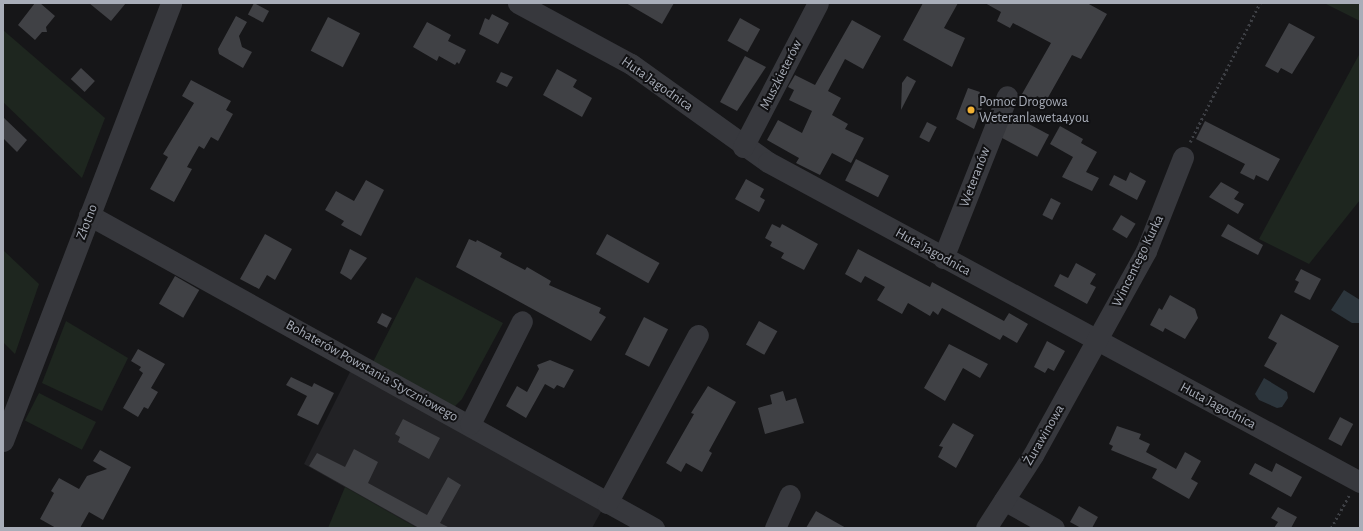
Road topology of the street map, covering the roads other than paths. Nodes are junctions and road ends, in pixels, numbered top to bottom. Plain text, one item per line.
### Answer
1 (172, 3) edge
2 (518, 3) edge
3 (818, 3) edge
4 (1007, 96) dead end
5 (744, 147) junction
6 (1183, 157) road end
7 (89, 215) junction
8 (943, 258) junction
9 (522, 322) dead end
10 (698, 335) dead end
11 (1098, 340) junction
12 (470, 424) junction
13 (3, 441) edge
14 (1358, 481) edge
15 (790, 495) dead end
16 (1004, 500) junction
17 (607, 503) junction
18 (654, 528) edge
19 (775, 528) edge
20 (986, 528) edge
21 (1054, 528) edge

1 - 7 street, Złotno
2 - 5 street, Huta Jagodnica
3 - 5 street, Muszkieterów
4 - 8 street, Weteranów
5 - 8 street, Huta Jagodnica
6 - 11 street, Wincentego Kurka
7 - 12 street, Bohaterów Powstania Styczniowego
7 - 13 street, Złotno
8 - 11 street, Huta Jagodnica
9 - 12 street
10 - 17 street
11 - 14 street, Huta Jagodnica
11 - 16 street, Żurawinowa
12 - 17 street, Bohaterów Powstania Styczniowego
15 - 19 street
16 - 20 street, Żurawinowa
16 - 21 street
17 - 18 street, Bohaterów Powstania Styczniowego

